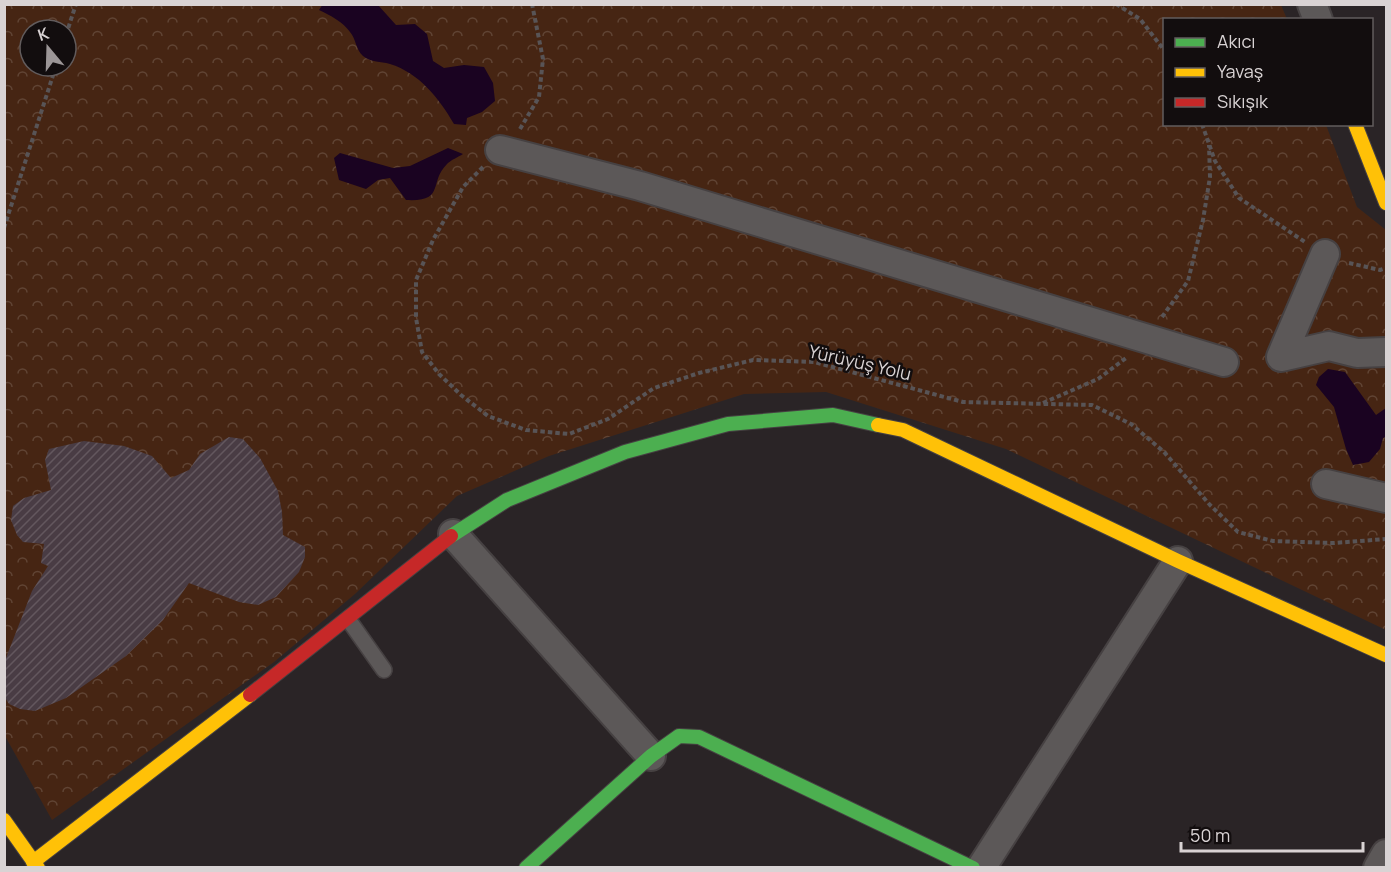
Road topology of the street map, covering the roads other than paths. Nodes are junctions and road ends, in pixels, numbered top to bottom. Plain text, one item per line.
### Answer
1 (1356, 126) edge
2 (500, 150) road end
3 (1386, 203) edge
4 (1325, 254) road end
5 (1386, 352) edge
6 (1224, 362) dead end
7 (1326, 484) dead end
8 (1386, 498) edge
9 (453, 534) junction
10 (1178, 561) junction
11 (348, 619) junction
12 (1386, 655) edge
13 (384, 670) dead end
14 (651, 756) junction
15 (4, 820) edge
16 (1386, 854) edge
17 (36, 865) edge
18 (526, 867) edge
19 (973, 867) edge
20 (981, 867) edge
21 (1378, 867) edge

1 - 3 street
2 - 6 street
4 - 5 street
7 - 8 street
9 - 10 street
9 - 11 street
9 - 14 street
10 - 12 street
10 - 20 street
11 - 13 lane
11 - 17 street
14 - 18 street
14 - 19 street
15 - 17 street
16 - 21 street

